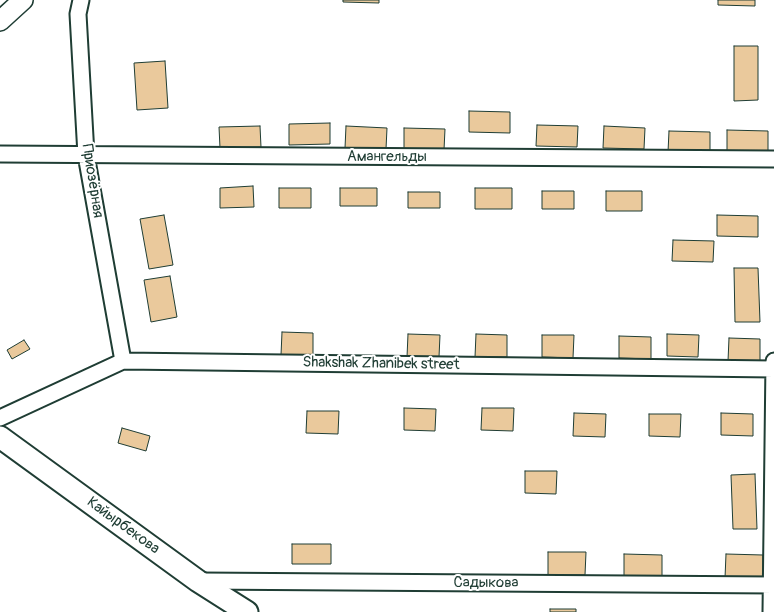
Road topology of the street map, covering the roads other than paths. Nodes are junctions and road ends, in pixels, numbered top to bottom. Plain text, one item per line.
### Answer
1 (22, 0) edge
2 (82, 0) edge
3 (0, 21) edge
4 (0, 154) edge
5 (86, 155) junction
6 (774, 159) edge
7 (123, 361) junction
8 (774, 362) edge
9 (774, 369) edge
10 (0, 418) edge
11 (0, 437) edge
12 (198, 581) junction
13 (773, 585) edge
14 (247, 612) edge
15 (771, 612) edge

1 - 3 street
2 - 5 street, Приозёрная
4 - 5 street, Амангельды
5 - 6 street, Амангельды
5 - 7 street, Приозёрная
7 - 9 street, Shakshak Zhanibek street
7 - 10 street, Shakshak Zhanibek street
8 - 9 street
9 - 13 street
11 - 12 main road, Кайырбекова
12 - 13 street, Садыкова
12 - 14 main road, Кайырбекова
13 - 15 street

